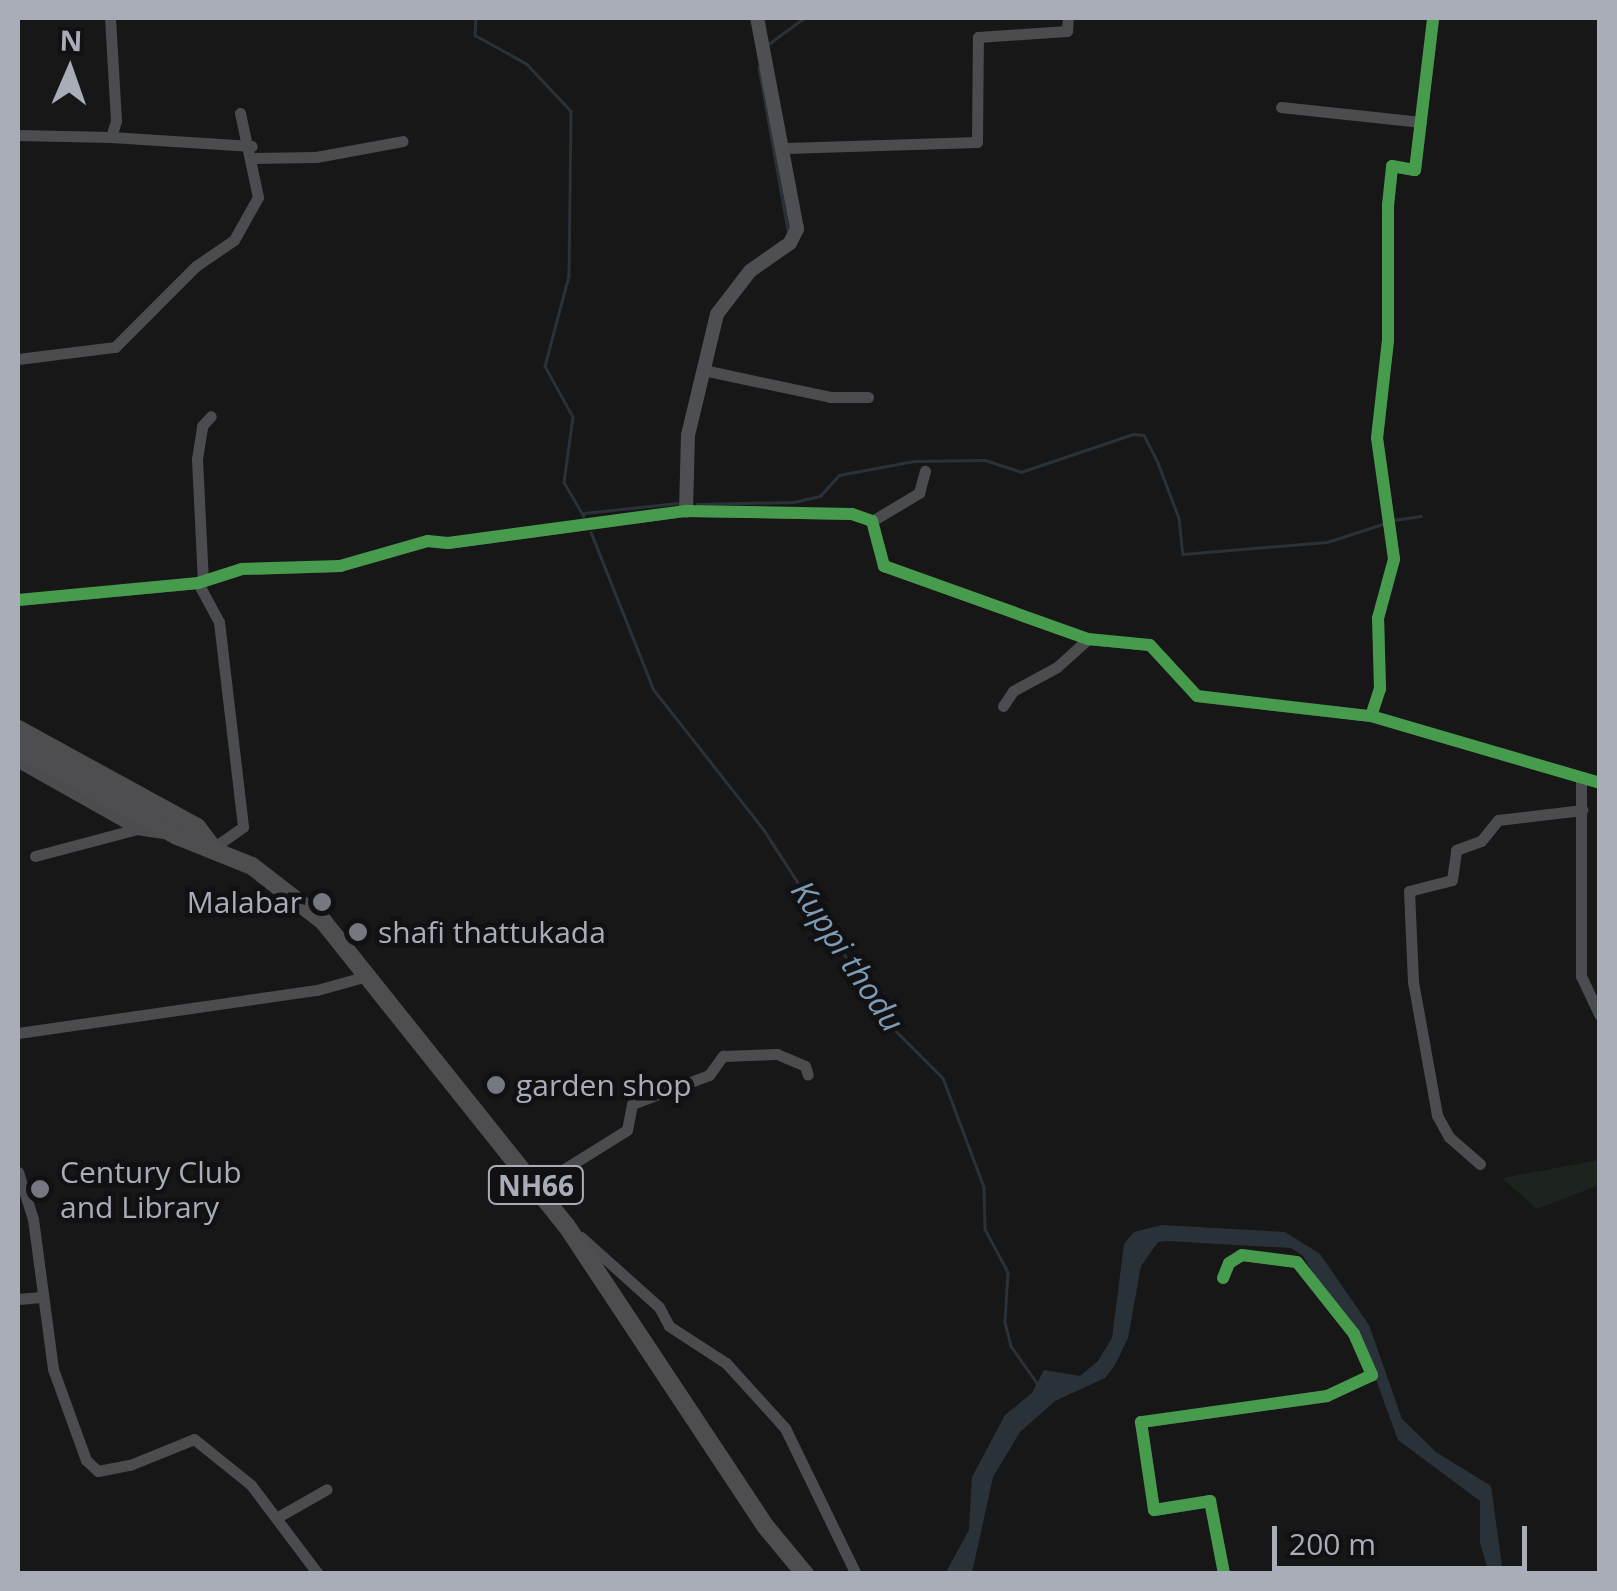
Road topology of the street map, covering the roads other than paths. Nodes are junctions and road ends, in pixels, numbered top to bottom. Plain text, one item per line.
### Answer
1 (110, 18) edge
2 (758, 18) edge
3 (1068, 18) edge
4 (1433, 18) edge
5 (1282, 107) dead end
6 (240, 112) dead end
7 (1421, 122) junction
8 (18, 135) edge
9 (111, 137) junction
10 (403, 142) dead end
11 (786, 148) junction
12 (253, 152) junction
13 (18, 360) edge
14 (708, 371) junction
15 (868, 397) dead end
16 (212, 416) dead end
17 (925, 471) dead end
18 (686, 511) junction
19 (872, 521) junction
20 (200, 582) junction
21 (18, 600) edge
22 (1088, 639) junction
23 (1003, 706) dead end
24 (1370, 716) junction
25 (18, 729) edge
26 (18, 748) edge
27 (18, 762) edge
28 (1581, 777) junction
29 (1600, 783) edge
30 (1582, 810) junction
31 (137, 828) junction
32 (178, 836) junction
33 (214, 848) junction
34 (35, 856) dead end
35 (366, 976) junction
36 (1600, 1016) edge
37 (18, 1033) edge
38 (808, 1076) dead end
39 (1480, 1164) dead end
40 (18, 1172) edge
41 (537, 1186) junction
42 (566, 1224) junction
43 (1222, 1278) dead end
44 (41, 1297) junction
45 (18, 1299) edge
46 (327, 1488) dead end
47 (278, 1517) junction
48 (318, 1574) edge
49 (806, 1574) edge
50 (856, 1574) edge
51 (1224, 1574) edge

1 - 9 street
2 - 11 main road
3 - 11 street
4 - 7 street
5 - 7 street
6 - 12 street
7 - 24 street
8 - 9 street
9 - 12 street
10 - 12 street
11 - 14 main road
12 - 13 street
14 - 15 street
14 - 18 main road
16 - 20 street
17 - 19 street
18 - 19 street
18 - 20 street
19 - 22 street
20 - 21 street
20 - 33 street
22 - 23 street
22 - 24 street
24 - 28 street
25 - 33 highway, NH66
26 - 32 highway, NH66
27 - 31 street
28 - 29 street
28 - 30 street
30 - 36 street
30 - 39 street
31 - 32 street
31 - 34 street
32 - 33 highway, NH66
33 - 35 highway, NH66
35 - 37 street
35 - 41 highway, NH66
38 - 41 street
40 - 44 street
41 - 42 highway, NH66
42 - 49 highway, NH66
42 - 50 street
43 - 51 street
44 - 45 street
44 - 47 street
46 - 47 street
47 - 48 street

